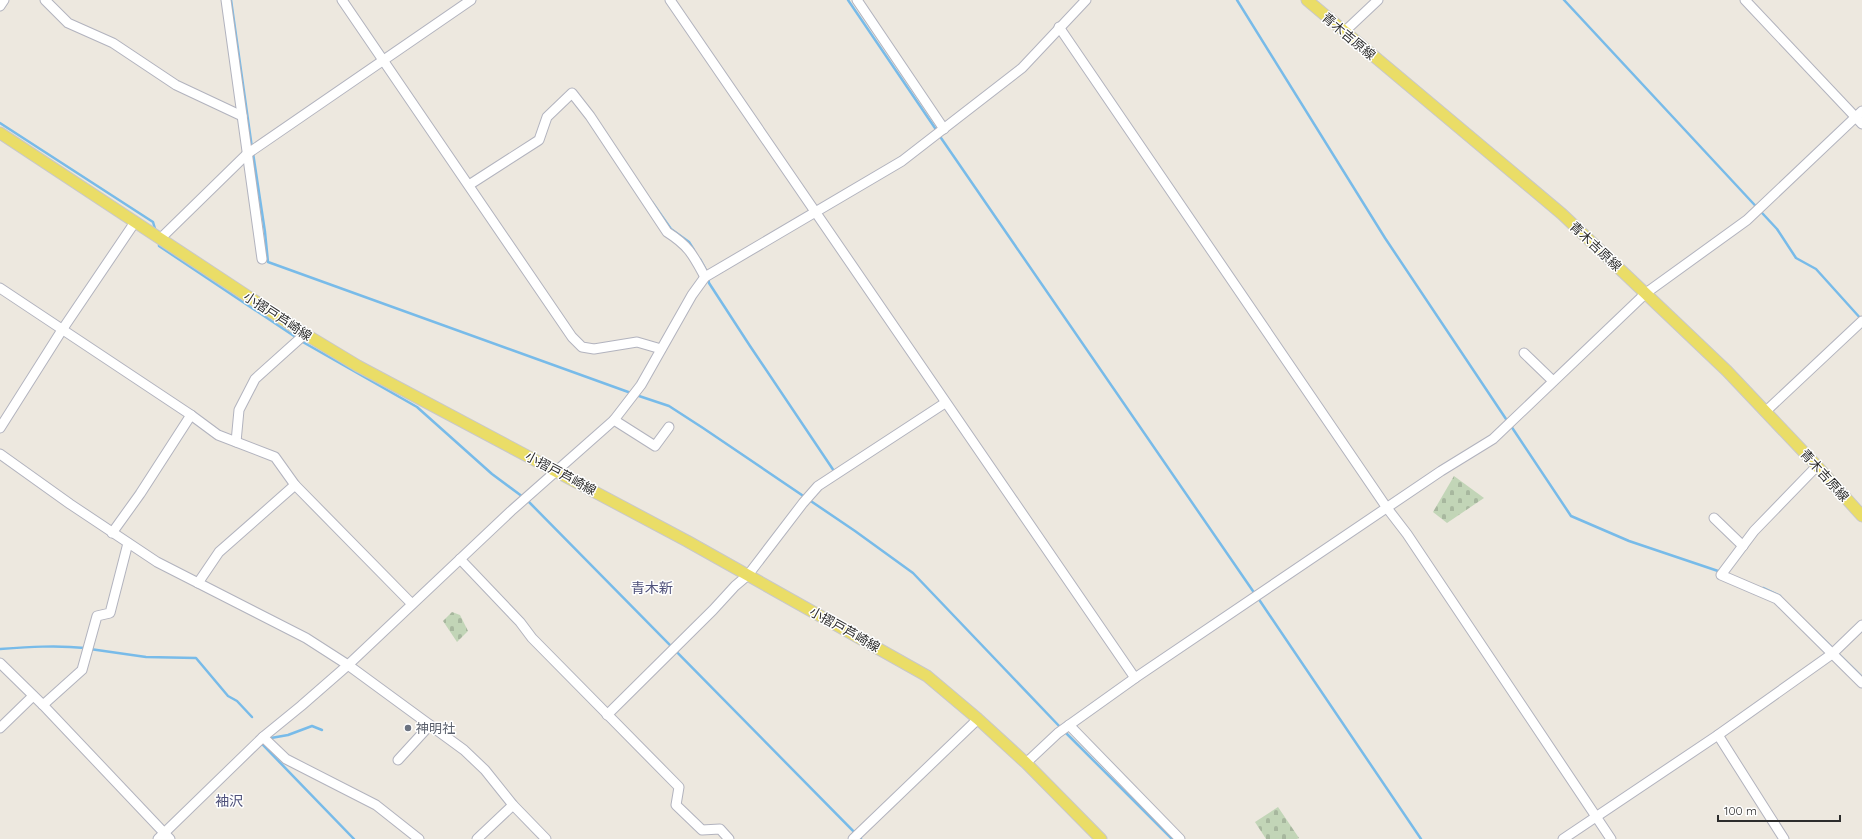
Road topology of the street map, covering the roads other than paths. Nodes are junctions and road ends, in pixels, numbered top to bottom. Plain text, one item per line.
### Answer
1 (4, 0) edge
2 (46, 0) edge
3 (226, 0) edge
4 (342, 0) edge
5 (471, 0) edge
6 (670, 0) edge
7 (857, 0) edge
8 (1086, 0) edge
9 (1307, 0) edge
10 (1378, 0) edge
11 (1744, 0) edge
12 (0, 6) edge
13 (1059, 27) junction
14 (1344, 32) junction
15 (384, 59) junction
16 (1859, 114) edge
17 (242, 116) junction
18 (1862, 124) edge
19 (944, 129) junction
20 (0, 133) edge
21 (247, 154) junction
22 (469, 185) junction
23 (815, 211) junction
24 (135, 222) junction
25 (161, 238) junction
26 (262, 258) dead end
27 (705, 277) junction
28 (0, 288) edge
29 (1646, 293) junction
30 (1862, 321) edge
31 (62, 330) junction
32 (305, 334) junction
33 (661, 349) junction
34 (1524, 353) dead end
35 (1553, 381) junction
36 (945, 403) junction
37 (1765, 412) junction
38 (191, 415) junction
39 (614, 420) junction
40 (669, 427) dead end
41 (0, 428) edge
42 (236, 442) junction
43 (0, 454) edge
44 (1817, 466) junction
45 (556, 471) junction
46 (295, 485) junction
47 (1387, 508) junction
48 (1862, 516) edge
49 (1714, 518) dead end
50 (112, 532) junction
51 (128, 543) junction
52 (1743, 546) junction
53 (460, 559) junction
54 (748, 576) junction
55 (198, 583) junction
56 (412, 604) junction
57 (1862, 625) edge
58 (1832, 654) junction
59 (0, 664) edge
60 (348, 665) junction
61 (1134, 678) junction
62 (1862, 683) edge
63 (33, 696) junction
64 (43, 705) junction
65 (607, 715) junction
66 (978, 719) junction
67 (430, 725) junction
68 (1070, 725) junction
69 (0, 728) edge
70 (1718, 735) junction
71 (263, 737) junction
72 (398, 760) dead end
73 (1026, 763) junction
74 (513, 805) junction
75 (1595, 816) junction
76 (164, 837) edge
77 (419, 839) edge
78 (477, 839) edge
79 (546, 839) edge
80 (729, 839) edge
81 (853, 839) edge
82 (1101, 839) edge
83 (1180, 839) edge
84 (1563, 839) edge
85 (1611, 839) edge
86 (1784, 839) edge

1 - 12 street
2 - 17 street
3 - 17 street
4 - 15 street
5 - 15 street
6 - 23 street
7 - 19 street
8 - 13 street
9 - 14 main road, 青木吉原線
10 - 14 street
11 - 16 street
13 - 19 street
13 - 47 street
14 - 29 main road, 青木吉原線
15 - 21 street
15 - 22 street
16 - 18 street
16 - 29 street
17 - 21 street
19 - 23 street
20 - 24 main road, 小摺戸芦崎線
21 - 25 street
21 - 26 street
22 - 27 street
22 - 33 street
23 - 27 street
23 - 36 street
24 - 25 main road, 小摺戸芦崎線
24 - 31 street
25 - 32 main road, 小摺戸芦崎線
27 - 33 street
28 - 31 street
29 - 35 street
29 - 37 main road, 青木吉原線
30 - 37 street
31 - 38 street
31 - 41 street
32 - 42 street
32 - 45 main road, 小摺戸芦崎線
33 - 39 street
34 - 35 street
35 - 47 street
36 - 54 street
36 - 61 street
37 - 44 main road, 青木吉原線
38 - 42 street
38 - 50 street
39 - 40 street
39 - 45 street
42 - 46 street
43 - 50 street
44 - 48 main road, 青木吉原線
44 - 52 street
45 - 53 street
45 - 54 main road, 小摺戸芦崎線
46 - 55 street
46 - 56 street
47 - 61 street
47 - 75 street
49 - 52 street
50 - 51 street
51 - 55 street
51 - 64 street
52 - 58 street
53 - 56 street
53 - 65 street
54 - 65 street
54 - 66 main road, 小摺戸芦崎線
55 - 60 street
56 - 60 street
57 - 58 street
58 - 62 street
58 - 70 street
59 - 63 street
60 - 67 street
60 - 71 street
61 - 68 street
63 - 64 street
63 - 69 street
64 - 76 street
65 - 80 street
66 - 73 main road, 小摺戸芦崎線
66 - 81 street
67 - 72 street
67 - 74 street
68 - 73 street
68 - 83 street
70 - 75 street
70 - 86 street
71 - 76 street
71 - 77 street
73 - 82 main road, 小摺戸芦崎線
74 - 78 street
74 - 79 street
75 - 84 street
75 - 85 street

